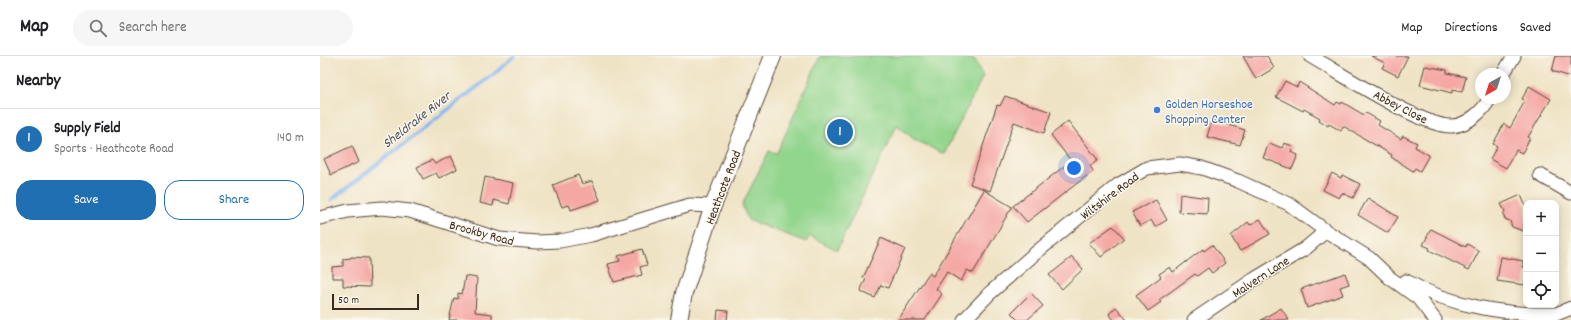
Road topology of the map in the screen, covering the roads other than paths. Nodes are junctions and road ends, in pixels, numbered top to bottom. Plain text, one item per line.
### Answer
1 (773, 56) edge
2 (1310, 56) edge
3 (1514, 56) edge
4 (1507, 68) edge
5 (1486, 104) edge
6 (1540, 175) dead end
7 (1571, 193) edge
8 (713, 206) junction
9 (320, 218) edge
10 (1326, 231) junction
11 (1383, 270) junction
12 (1571, 308) edge
13 (1556, 314) junction
14 (679, 320) edge
15 (964, 320) edge
16 (1194, 320) edge
17 (1435, 320) edge
18 (1543, 320) edge

1 - 8 street, Heathcote Road
2 - 5 street, Abbey Close
3 - 4 street
6 - 7 street
8 - 9 street, Brookby Road
8 - 14 street, Heathcote Road
10 - 11 street, Wiltshire Road
10 - 15 street, Wiltshire Road
10 - 16 street, Malvern Lane
11 - 13 street, Wiltshire Road
11 - 17 street, Wiltshire Road
12 - 13 street
13 - 18 street

